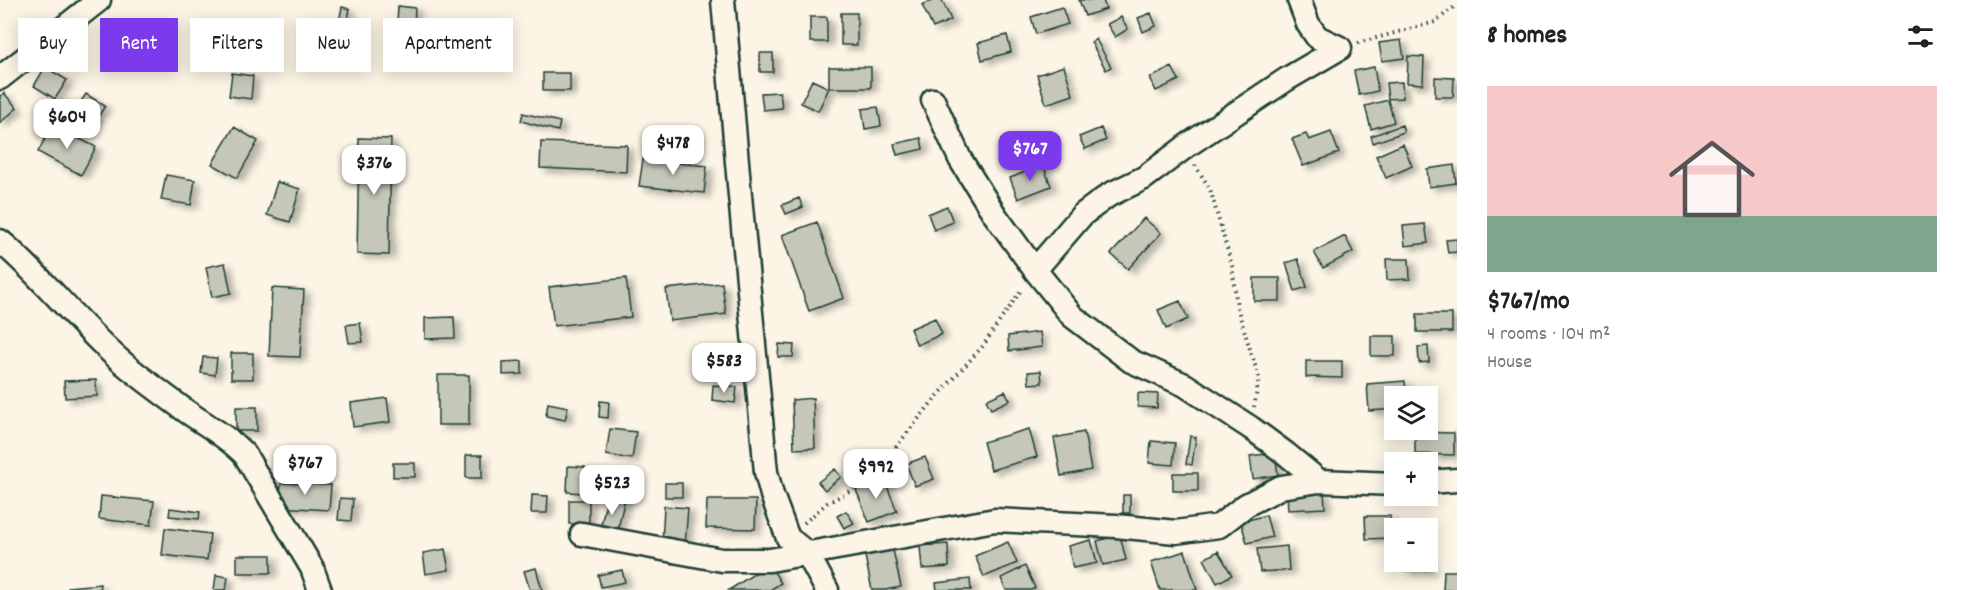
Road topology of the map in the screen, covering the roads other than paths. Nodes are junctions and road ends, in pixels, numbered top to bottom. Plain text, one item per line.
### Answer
1 (99, 0) edge
2 (723, 0) edge
3 (1299, 0) edge
4 (0, 78) edge
5 (933, 100) dead end
6 (0, 241) edge
7 (1035, 270) junction
8 (1457, 480) edge
9 (1318, 481) junction
10 (1438, 481) edge
11 (1384, 484) edge
12 (582, 534) dead end
13 (807, 553) junction
14 (320, 590) edge
15 (827, 590) edge

1 - 4 street
2 - 13 street
3 - 7 street
5 - 7 street
6 - 14 street
7 - 9 street
8 - 10 street
9 - 11 street
9 - 13 street
12 - 13 street
13 - 15 street

